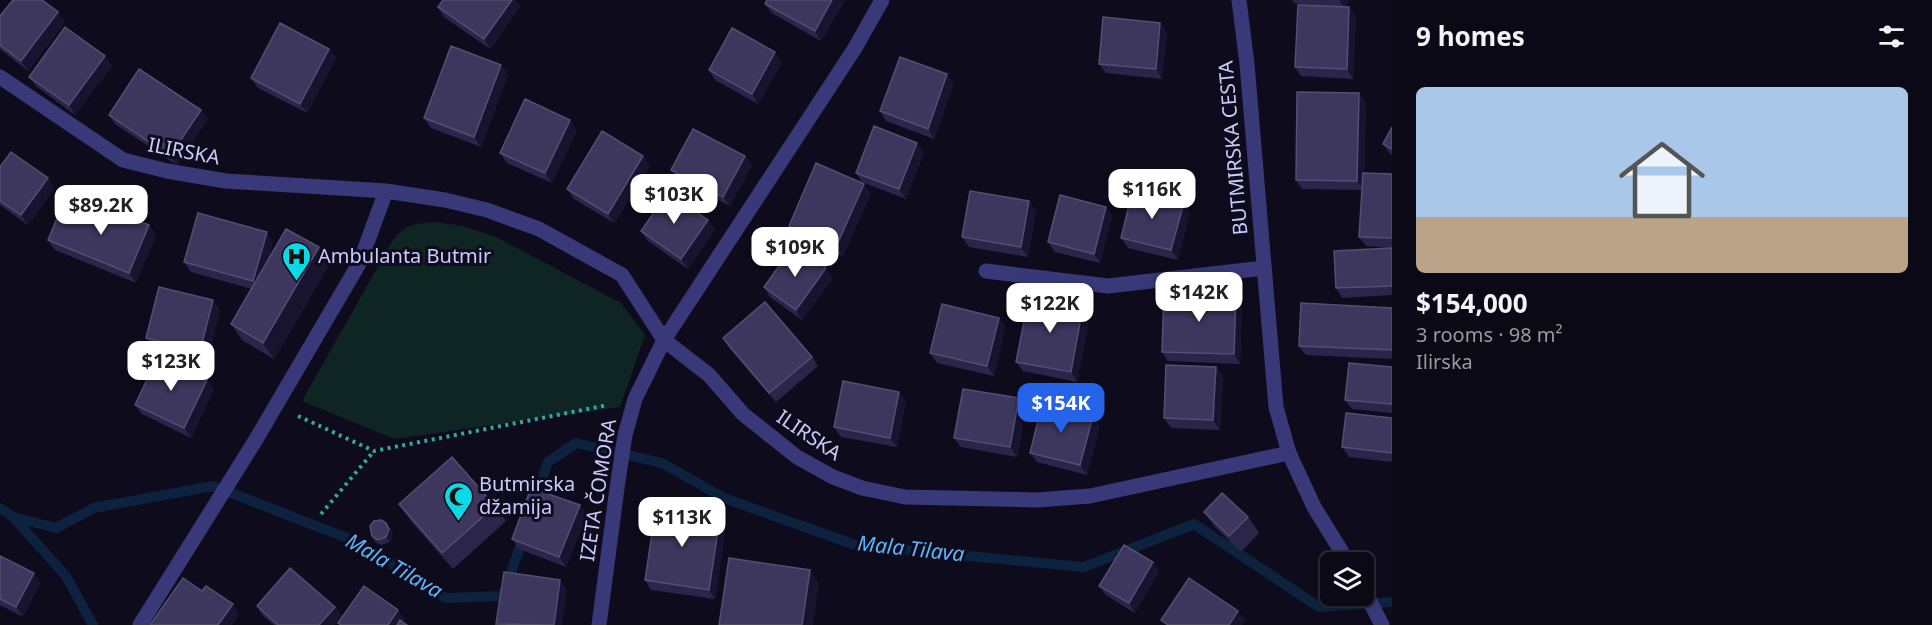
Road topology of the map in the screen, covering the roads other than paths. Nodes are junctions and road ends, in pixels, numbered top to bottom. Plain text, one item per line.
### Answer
1 (882, 0) edge
2 (1239, 0) edge
3 (0, 77) edge
4 (386, 191) junction
5 (1264, 268) junction
6 (986, 271) dead end
7 (664, 340) junction
8 (1289, 453) junction
9 (1342, 552) edge
10 (1372, 606) edge
11 (1381, 624) edge
12 (140, 625) edge
13 (599, 625) edge

1 - 7 street, IZETA ČOMORA
2 - 5 street, BUTMIRSKA CESTA
3 - 4 street, ILIRSKA
4 - 7 street, ILIRSKA
4 - 12 street
5 - 6 street
5 - 8 street, BUTMIRSKA CESTA
7 - 8 street, ILIRSKA
7 - 13 street, IZETA ČOMORA
8 - 9 street, BUTMIRSKA CESTA
10 - 11 street

